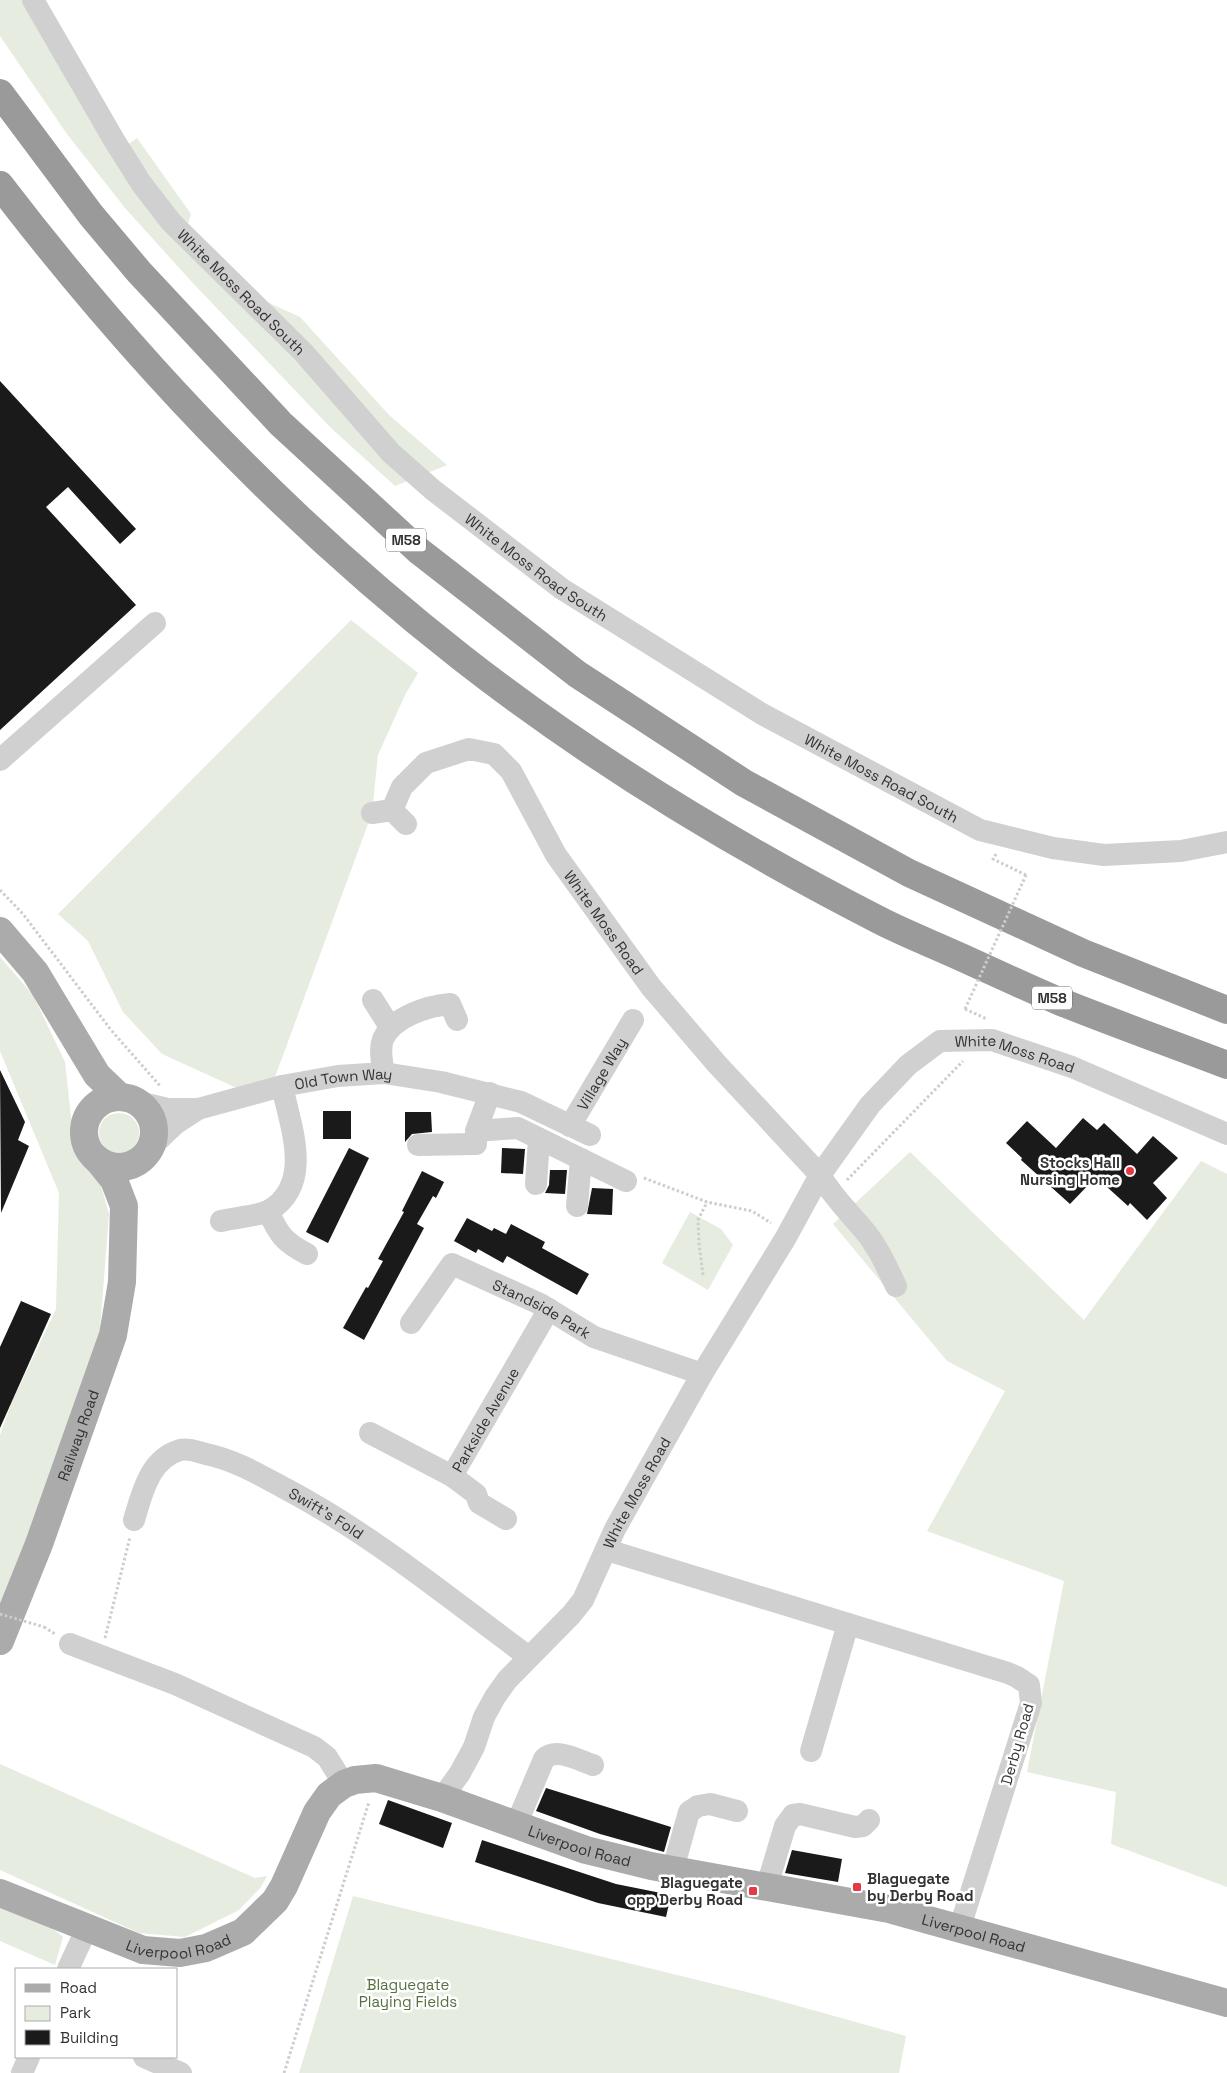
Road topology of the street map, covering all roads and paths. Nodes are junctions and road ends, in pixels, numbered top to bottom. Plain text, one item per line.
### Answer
1 (33, 0) edge
2 (0, 93) edge
3 (0, 186) edge
4 (155, 623) dead end
5 (0, 760) edge
6 (390, 816) dead end
7 (1227, 842) edge
8 (1026, 875) dead end
9 (0, 890) edge
10 (0, 931) edge
11 (373, 1000) dead end
12 (454, 1005) dead end
13 (965, 1009) dead end
14 (1227, 1010) edge
15 (633, 1020) dead end
16 (390, 1027) junction
17 (76, 1041) junction
18 (983, 1041) junction
19 (1227, 1065) edge
20 (384, 1074) junction
21 (282, 1086) junction
22 (490, 1093) junction
23 (129, 1100) junction
24 (190, 1109) junction
25 (86, 1118) junction
26 (570, 1126) junction
27 (1227, 1134) edge
28 (590, 1136) dead end
29 (476, 1137) junction
30 (539, 1139) junction
31 (418, 1145) dead end
32 (148, 1152) junction
33 (581, 1159) junction
34 (98, 1160) junction
35 (820, 1175) junction
36 (634, 1179) joint
37 (536, 1184) dead end
38 (832, 1196) junction
39 (707, 1202) junction
40 (577, 1206) dead end
41 (268, 1211) junction
42 (221, 1221) dead end
43 (125, 1223) junction
44 (784, 1238) junction
45 (307, 1254) dead end
46 (703, 1276) dead end
47 (896, 1286) dead end
48 (549, 1309) junction
49 (411, 1324) dead end
50 (702, 1374) junction
51 (370, 1433) dead end
52 (452, 1476) junction
53 (506, 1518) dead end
54 (134, 1520) joint
55 (607, 1550) junction
56 (0, 1614) edge
57 (848, 1624) junction
58 (44, 1627) dead end
59 (0, 1641) edge
60 (70, 1644) dead end
61 (101, 1654) junction
62 (529, 1657) junction
63 (807, 1741) dead end
64 (593, 1765) dead end
65 (376, 1778) junction
66 (344, 1784) junction
67 (442, 1798) junction
68 (738, 1812) dead end
69 (869, 1820) dead end
70 (516, 1825) junction
71 (673, 1869) junction
72 (767, 1886) junction
73 (0, 1893) edge
74 (960, 1927) junction
75 (87, 1928) junction
76 (68, 1968) edge
77 (1227, 2002) edge
78 (29, 2058) edge
79 (146, 2058) edge
80 (22, 2073) edge
81 (182, 2073) edge
82 (284, 2073) edge

1 - 7 street, White Moss Road South
2 - 14 highway, M58
3 - 19 highway, M58
4 - 5 street
6 - 35 street, White Moss Road
8 - 13 path, bridge
9 - 24 path
10 - 17 main road
11 - 16 street
12 - 16 street
15 - 26 street, Village Way
16 - 20 street
17 - 23 main road
17 - 25 main road
18 - 27 street, White Moss Road
18 - 35 street, White Moss Road
18 - 38 path
20 - 21 street, Old Town Way
20 - 22 street, Old Town Way
21 - 24 street, Old Town Way
21 - 41 street
22 - 26 street, Old Town Way
22 - 29 street
23 - 24 street, Old Town Way
23 - 25 main road
23 - 32 main road
24 - 32 street, Old Town Way
25 - 34 main road
26 - 28 street, Old Town Way
29 - 30 street
29 - 31 street
30 - 33 street
30 - 37 street
32 - 34 main road
32 - 43 main road, Railway Road
33 - 36 street
33 - 40 street
34 - 43 main road, Railway Road
35 - 38 street
35 - 44 street, White Moss Road
36 - 39 path
38 - 47 street
39 - 44 path
39 - 46 path
41 - 42 street
41 - 45 street
43 - 59 main road, Railway Road
44 - 50 street, White Moss Road
48 - 49 street, Standside Park
48 - 50 street, Standside Park
48 - 52 street, Parkside Avenue
50 - 55 street, White Moss Road
51 - 52 street, Parkside Avenue
52 - 53 street
54 - 61 path
54 - 62 street, Swift's Fold
55 - 57 street, Derby Road
55 - 62 street, White Moss Road
56 - 58 path, bridge
57 - 63 street
57 - 74 street, Derby Road
60 - 61 street
61 - 66 street
62 - 67 street, White Moss Road
64 - 70 street
65 - 66 main road, Liverpool Road
65 - 67 main road, Liverpool Road
65 - 82 path
66 - 75 main road, Liverpool Road
67 - 70 main road, Liverpool Road
68 - 71 street
69 - 72 street
70 - 71 main road, Liverpool Road
71 - 72 main road, Liverpool Road
72 - 74 main road, Liverpool Road
73 - 75 main road, Liverpool Road
74 - 77 main road, Liverpool Road
75 - 76 street
78 - 80 street
79 - 81 street

